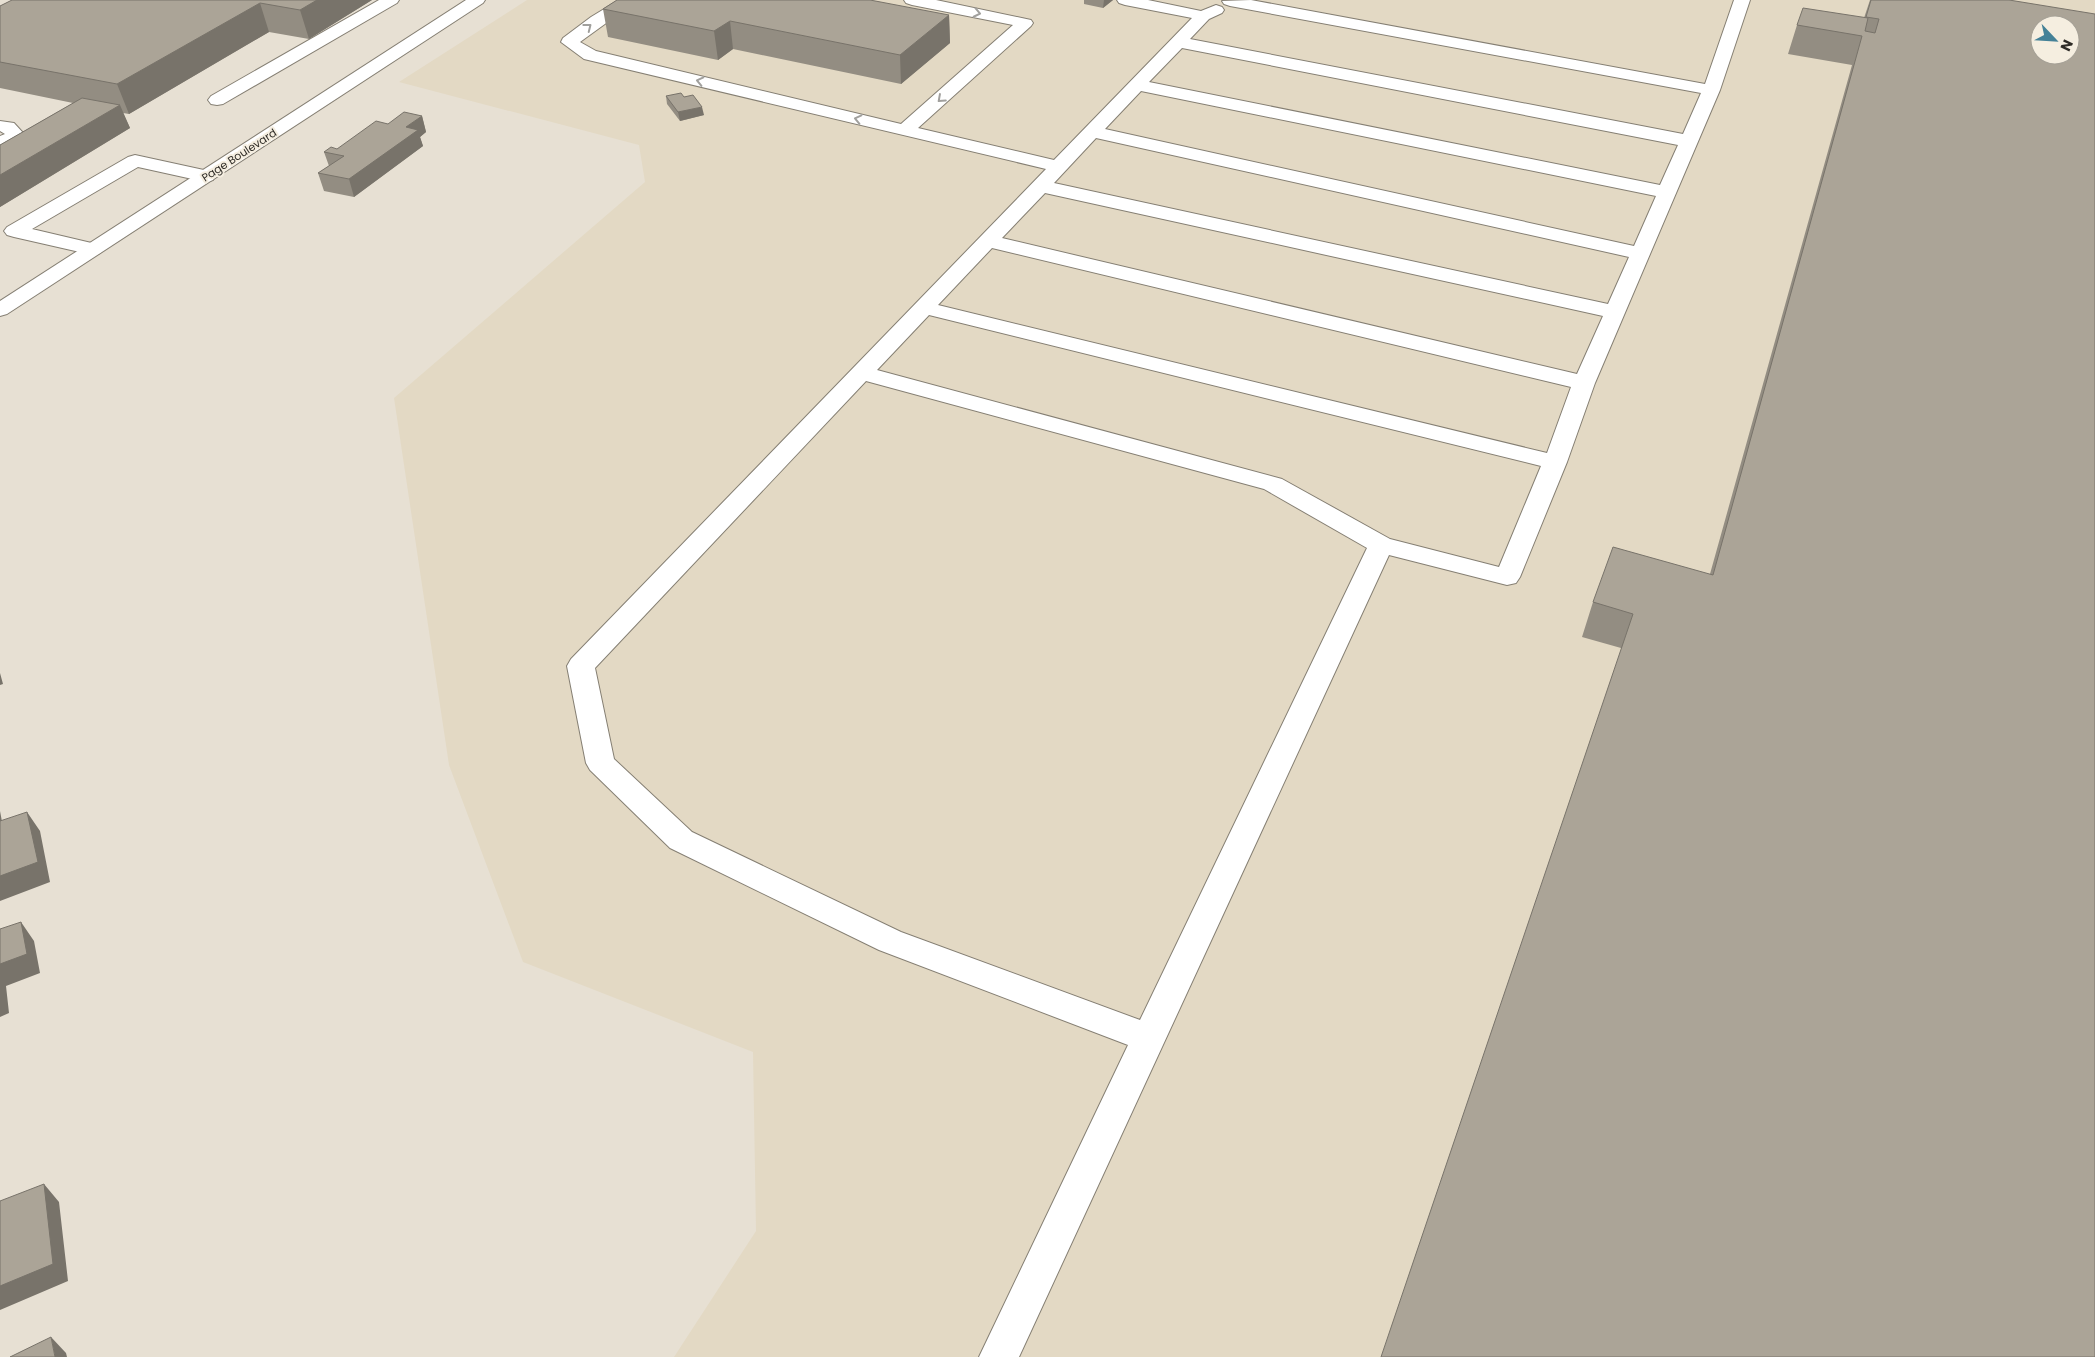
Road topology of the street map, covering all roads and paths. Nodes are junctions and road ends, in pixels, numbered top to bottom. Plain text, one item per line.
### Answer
1 (391, 0) edge
2 (478, 0) edge
3 (630, 0) edge
4 (912, 0) edge
5 (1125, 0) edge
6 (1230, 0) edge
7 (1742, 0) edge
8 (1203, 16) junction
9 (1178, 42) junction
10 (1137, 85) junction
11 (1711, 90) junction
12 (217, 100) dead end
13 (0, 126) edge
14 (905, 130) junction
15 (1092, 132) junction
16 (1688, 141) junction
17 (0, 144) edge
18 (1059, 167) junction
19 (206, 176) junction
20 (1041, 186) junction
21 (1667, 192) junction
22 (988, 241) junction
23 (93, 249) junction
24 (1640, 253) junction
25 (924, 308) junction
26 (0, 310) edge
27 (1615, 312) junction
28 (861, 373) junction
29 (1584, 383) junction
30 (1555, 462) junction
31 (1381, 544) junction
32 (1149, 1038) junction
33 (999, 1357) edge

1 - 12 main road
2 - 19 main road, Page Boulevard
14 -> 3 main road
4 -> 14 main road
5 - 8 main road
6 - 8 main road
6 - 11 main road
7 - 11 main road
8 - 9 main road
9 - 10 main road
9 - 16 main road
10 - 15 main road
10 - 21 main road
11 - 16 main road
13 - 17 main road
14 - 18 main road
15 - 18 main road
15 - 24 main road
16 - 21 main road
18 - 20 main road
19 - 23 main road, Page Boulevard
19 - 23 main road
20 - 22 main road
20 - 27 main road
21 - 24 main road
22 - 25 main road
22 - 29 main road
23 - 26 main road, Page Boulevard
24 - 27 main road
25 - 28 main road
25 - 30 main road
27 - 29 main road
28 - 31 main road
28 - 32 main road
29 - 30 main road
30 - 31 main road
31 - 32 main road
32 - 33 main road

